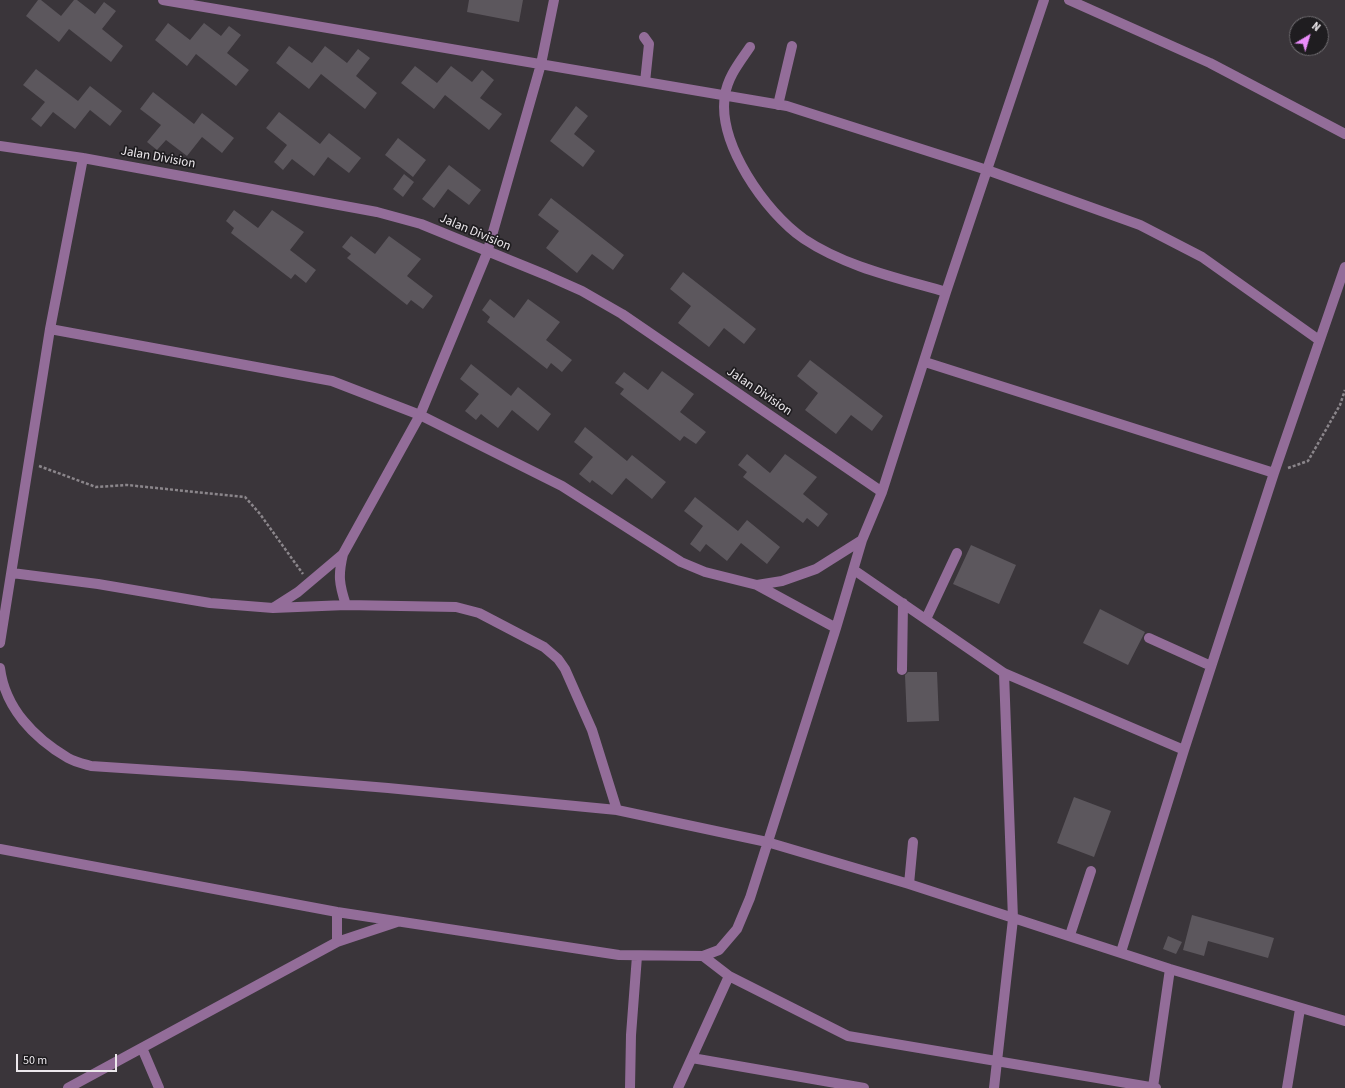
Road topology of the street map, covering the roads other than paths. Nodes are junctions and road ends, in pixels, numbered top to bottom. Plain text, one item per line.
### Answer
1 (163, 0) edge
2 (554, 0) edge
3 (1044, 0) edge
4 (1069, 0) edge
5 (644, 37) dead end
6 (792, 46) dead end
7 (750, 47) dead end
8 (541, 64) junction
9 (645, 82) junction
10 (725, 96) junction
11 (778, 105) junction
12 (1345, 134) edge
13 (0, 146) edge
14 (83, 158) junction
15 (986, 170) junction
16 (487, 253) junction
17 (1345, 267) edge
18 (946, 292) junction
19 (50, 329) junction
20 (1319, 340) junction
21 (925, 362) junction
22 (420, 415) junction
23 (1274, 473) junction
24 (882, 492) junction
25 (862, 540) junction
26 (957, 553) dead end
27 (343, 554) junction
28 (854, 570) junction
29 (12, 572) junction
30 (757, 585) junction
31 (903, 603) junction
32 (346, 605) junction
33 (273, 608) junction
34 (926, 619) junction
35 (836, 628) junction
36 (1149, 638) dead end
37 (0, 643) edge
38 (1211, 666) junction
39 (0, 668) edge
40 (902, 670) dead end
41 (1004, 672) junction
42 (1184, 750) junction
43 (617, 810) junction
44 (766, 842) junction
45 (913, 842) dead end
46 (0, 849) edge
47 (1091, 871) dead end
48 (909, 884) junction
49 (337, 912) junction
50 (1013, 919) junction
51 (399, 921) junction
52 (1070, 935) junction
53 (338, 942) junction
54 (1121, 952) junction
55 (636, 956) junction
56 (703, 956) junction
57 (1170, 969) junction
58 (729, 976) junction
59 (1300, 1009) junction
60 (1345, 1021) edge
61 (142, 1048) junction
62 (692, 1058) junction
63 (997, 1061) junction
64 (68, 1088) edge
65 (159, 1088) edge
66 (630, 1088) edge
67 (678, 1088) edge
68 (864, 1088) edge
69 (994, 1088) edge
70 (1154, 1088) edge
71 (1287, 1088) edge

1 - 8 street
2 - 8 street
3 - 15 street
4 - 12 street
5 - 9 street
6 - 11 street
7 - 10 street
8 - 9 street
8 - 16 street
9 - 10 street
10 - 11 street
10 - 18 street
11 - 15 street
13 - 14 street, Jalan Division
14 - 16 street, Jalan Division
14 - 19 street
15 - 18 street
15 - 20 street
16 - 22 street
16 - 24 street, Jalan Division
17 - 20 street
18 - 21 street
19 - 22 street
19 - 29 street
20 - 23 street
21 - 23 street
21 - 24 street
22 - 27 street
22 - 30 street
23 - 38 street
24 - 25 street
25 - 28 street
25 - 30 street
26 - 34 street
27 - 32 street
27 - 33 street
28 - 31 street
28 - 35 street
29 - 33 street
29 - 37 street
30 - 35 street
31 - 34 street
31 - 40 street
32 - 33 street
32 - 43 street
34 - 41 street
35 - 44 street
36 - 38 street
38 - 42 street
39 - 43 street
41 - 42 street
41 - 50 street
42 - 54 street
43 - 44 street
44 - 48 street
44 - 56 street
45 - 48 street
46 - 49 street
47 - 52 street
48 - 50 street
49 - 51 street
49 - 53 street
50 - 52 street
50 - 63 street
51 - 53 street
51 - 55 street
52 - 54 street
53 - 61 street
54 - 57 street
55 - 56 street
55 - 66 street
56 - 58 street
57 - 59 street
57 - 70 street
58 - 62 street
58 - 63 street
59 - 60 street
59 - 71 street
61 - 64 street
61 - 65 street
62 - 67 street
62 - 68 street
63 - 69 street
63 - 70 street

